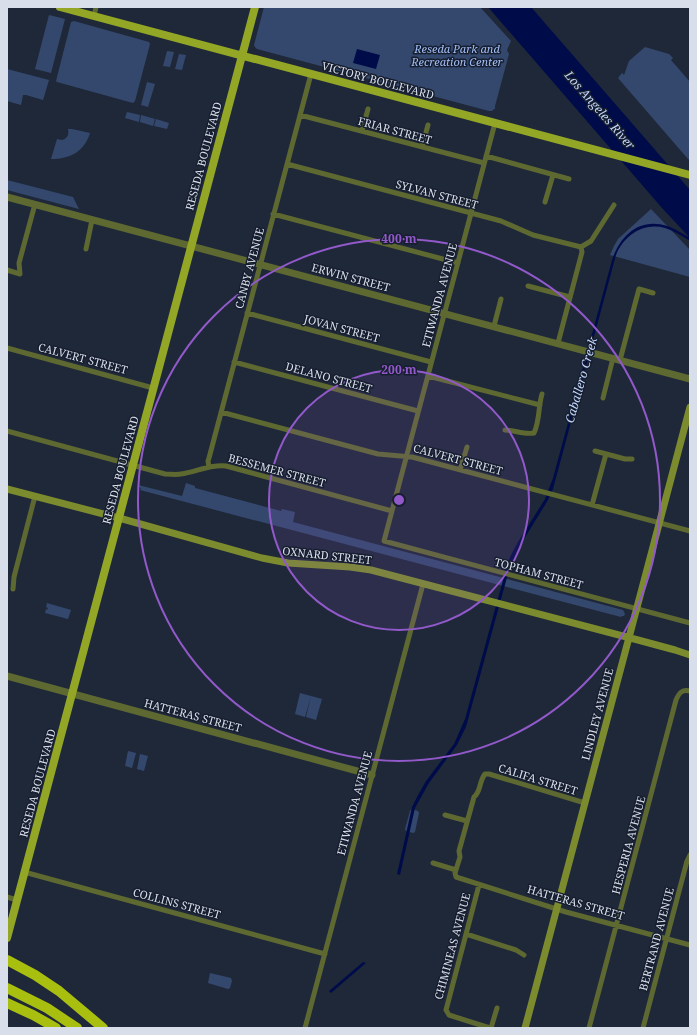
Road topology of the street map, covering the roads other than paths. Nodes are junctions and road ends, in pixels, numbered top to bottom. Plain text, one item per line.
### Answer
1 (60, 7) edge
2 (96, 7) edge
3 (255, 7) edge
4 (94, 16) junction
5 (242, 55) junction
6 (311, 74) junction
7 (368, 109) dead end
8 (300, 115) junction
9 (495, 123) junction
10 (428, 125) dead end
11 (362, 131) junction
12 (422, 147) junction
13 (486, 156) junction
14 (287, 164) junction
15 (484, 164) junction
16 (553, 174) junction
17 (689, 174) edge
18 (568, 179) dead end
19 (7, 197) edge
20 (545, 202) dead end
21 (35, 204) junction
22 (614, 205) dead end
23 (471, 213) junction
24 (273, 214) junction
25 (92, 220) junction
26 (191, 246) junction
27 (581, 247) junction
28 (86, 248) dead end
29 (458, 263) junction
30 (260, 264) junction
31 (7, 270) edge
32 (528, 286) dead end
33 (653, 293) dead end
34 (570, 297) junction
35 (501, 299) dead end
36 (248, 313) junction
37 (444, 313) junction
38 (494, 326) junction
39 (558, 343) junction
40 (7, 348) edge
41 (616, 359) junction
42 (234, 362) junction
43 (431, 362) junction
44 (428, 376) junction
45 (690, 379) edge
46 (153, 388) junction
47 (542, 394) dead end
48 (603, 398) dead end
49 (540, 405) junction
50 (690, 406) edge
51 (418, 411) junction
52 (221, 412) junction
53 (505, 430) dead end
54 (7, 431) edge
55 (467, 447) dead end
56 (595, 452) dead end
57 (606, 454) junction
58 (406, 456) junction
59 (632, 459) dead end
60 (133, 466) junction
61 (209, 467) junction
62 (460, 470) junction
63 (7, 489) edge
64 (35, 496) junction
65 (592, 505) junction
66 (392, 511) junction
67 (119, 518) junction
68 (660, 523) junction
69 (690, 531) edge
70 (384, 541) joint
71 (423, 584) junction
72 (13, 590) dead end
73 (637, 609) junction
74 (690, 623) edge
75 (629, 638) junction
76 (690, 655) edge
77 (7, 676) edge
78 (690, 691) edge
79 (72, 693) junction
80 (485, 774) joint
81 (372, 775) junction
82 (584, 803) junction
83 (445, 815) dead end
84 (467, 821) junction
85 (690, 854) edge
86 (433, 863) dead end
87 (456, 870) junction
88 (24, 872) junction
89 (456, 877) joint
90 (479, 885) junction
91 (7, 897) edge
92 (17, 900) junction
93 (556, 909) junction
94 (617, 926) junction
95 (466, 934) junction
96 (7, 938) edge
97 (667, 939) junction
98 (690, 945) edge
99 (325, 954) junction
100 (524, 955) dead end
101 (7, 960) edge
102 (7, 988) edge
103 (7, 1003) edge
104 (497, 1008) dead end
105 (56, 1028) edge
106 (77, 1028) edge
107 (103, 1028) edge
108 (305, 1028) edge
109 (490, 1028) edge
110 (525, 1028) edge
111 (589, 1028) edge
112 (643, 1028) edge

1 - 4 main road, VICTORY BOULEVARD
2 - 4 street
3 - 5 main road, RESEDA BOULEVARD
4 - 5 main road, VICTORY BOULEVARD
5 - 6 main road, VICTORY BOULEVARD
5 - 26 main road, RESEDA BOULEVARD
6 - 8 street, CANBY AVENUE
6 - 9 main road, VICTORY BOULEVARD
7 - 11 street
8 - 11 street, FRIAR STREET
8 - 14 street, CANBY AVENUE
9 - 13 street, ETIWANDA AVENUE
9 - 17 main road, VICTORY BOULEVARD
10 - 12 street
11 - 12 street, FRIAR STREET
12 - 15 street, FRIAR STREET
13 - 15 street, ETIWANDA AVENUE
13 - 16 street
14 - 23 street, SYLVAN STREET
14 - 24 street, CANBY AVENUE
15 - 23 street, ETIWANDA AVENUE
16 - 18 street
16 - 20 street
19 - 21 street, ERWIN STREET
21 - 25 street, ERWIN STREET
21 - 31 street
22 - 27 street
23 - 27 street, SYLVAN STREET
23 - 29 street, ETIWANDA AVENUE
24 - 29 street
24 - 30 street, CANBY AVENUE
25 - 26 street, ERWIN STREET
25 - 28 street
26 - 30 street, ERWIN STREET
26 - 46 main road, RESEDA BOULEVARD
27 - 34 street
29 - 37 street, ETIWANDA AVENUE
30 - 36 street, CANBY AVENUE
30 - 37 street, ERWIN STREET
32 - 34 street
33 - 41 street
34 - 39 street
35 - 38 street
36 - 42 street, CANBY AVENUE
36 - 43 street, JOVAN STREET
37 - 38 street, ERWIN STREET
37 - 43 street, ETIWANDA AVENUE
38 - 39 street, ERWIN STREET
39 - 41 street, ERWIN STREET
40 - 46 street, CALVERT STREET
41 - 45 street, ERWIN STREET
41 - 48 street
42 - 51 street, DELANO STREET
42 - 52 street, CANBY AVENUE
43 - 44 street, ETIWANDA AVENUE
44 - 49 street
44 - 51 street, ETIWANDA AVENUE
46 - 60 main road, RESEDA BOULEVARD
47 - 49 street
49 - 53 street
50 - 68 main road, LINDLEY AVENUE
51 - 58 street, ETIWANDA AVENUE
52 - 58 street, CALVERT STREET
52 - 61 street, CANBY AVENUE
54 - 60 street
55 - 62 street
56 - 57 street
57 - 59 street
57 - 65 street
58 - 62 street, CALVERT STREET
58 - 66 street, ETIWANDA AVENUE
60 - 61 street, BESSEMER STREET
60 - 67 main road, RESEDA BOULEVARD
61 - 66 street, BESSEMER STREET
62 - 65 street, CALVERT STREET
63 - 64 main road, OXNARD STREET
64 - 67 main road, OXNARD STREET
64 - 72 street
65 - 68 street, CALVERT STREET
66 - 70 street, ETIWANDA AVENUE
67 - 71 main road, OXNARD STREET
67 - 79 main road, RESEDA BOULEVARD
68 - 69 street, CALVERT STREET
68 - 73 main road, LINDLEY AVENUE
70 - 73 street, TOPHAM STREET
71 - 75 main road, OXNARD STREET
71 - 81 street, ETIWANDA AVENUE
73 - 74 street, TOPHAM STREET
73 - 75 main road, LINDLEY AVENUE
75 - 76 main road, OXNARD STREET
75 - 82 main road, LINDLEY AVENUE
77 - 79 street, HATTERAS STREET
78 - 94 street, HESPERIA AVENUE
79 - 81 street, HATTERAS STREET
79 - 88 main road, RESEDA BOULEVARD
80 - 82 street, CALIFA STREET
80 - 84 street, CHIMINEAS AVENUE
81 - 99 street, ETIWANDA AVENUE
82 - 93 main road, LINDLEY AVENUE
83 - 84 street
84 - 87 street, CHIMINEAS AVENUE
85 - 97 street, BERTRAND AVENUE
86 - 87 street
87 - 89 street, CHIMINEAS AVENUE
88 - 92 main road, RESEDA BOULEVARD
88 - 99 street, COLLINS STREET
89 - 90 street, HATTERAS STREET
90 - 93 street, HATTERAS STREET
90 - 95 street, CHIMINEAS AVENUE
91 - 92 street
92 - 96 main road, RESEDA BOULEVARD
93 - 94 street, HATTERAS STREET
93 - 110 main road, LINDLEY AVENUE
94 - 97 street, HATTERAS STREET
94 - 111 street, HESPERIA AVENUE
95 - 100 street
95 - 109 street, CHIMINEAS AVENUE
97 - 98 street, HATTERAS STREET
97 - 112 street, BERTRAND AVENUE
99 - 108 street, ETIWANDA AVENUE
101 - 107 highway
102 - 106 highway
103 - 105 highway
104 - 109 street

